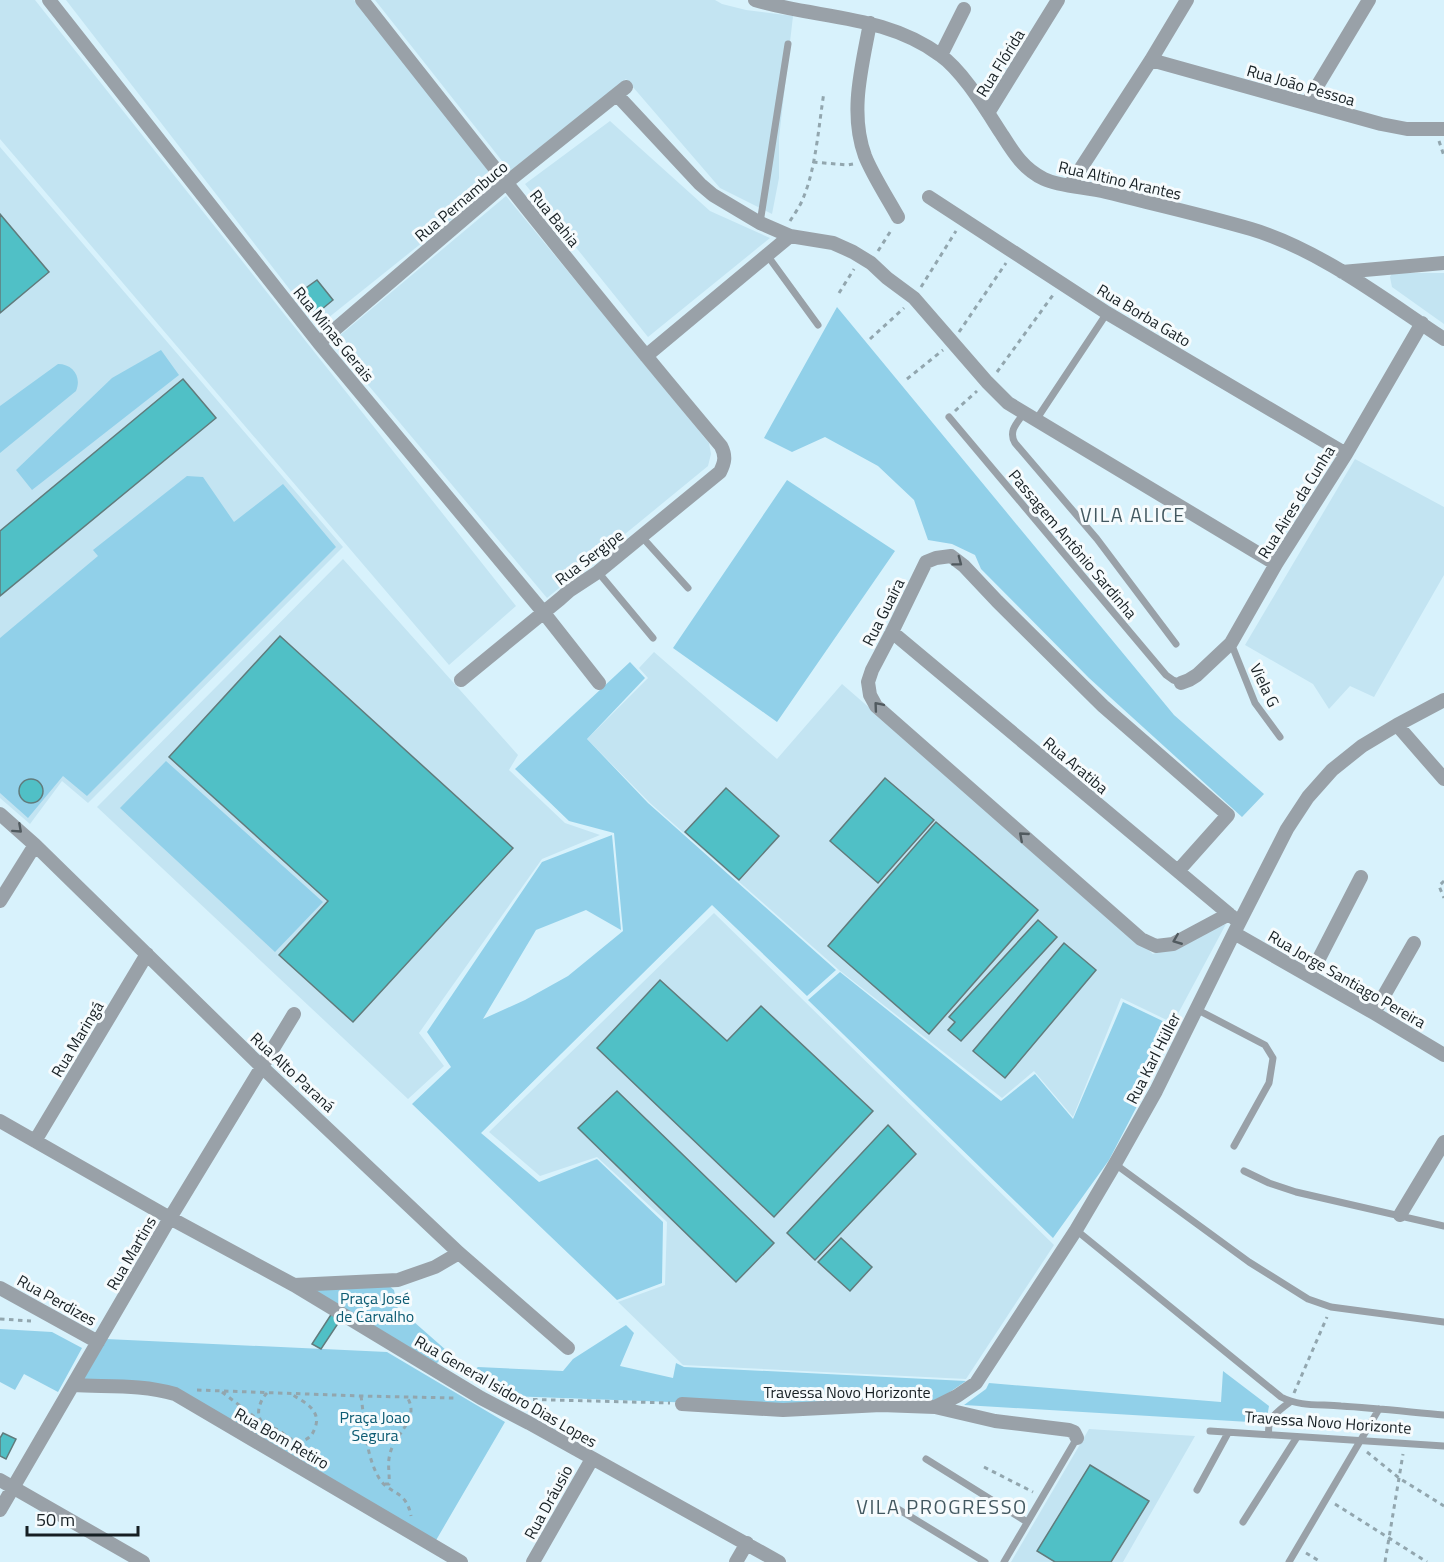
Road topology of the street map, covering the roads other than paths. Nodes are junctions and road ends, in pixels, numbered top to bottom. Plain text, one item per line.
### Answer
1 (49, 0) edge
2 (362, 0) edge
3 (754, 0) edge
4 (1058, 0) edge
5 (1187, 0) edge
6 (1369, 0) edge
7 (964, 9) dead end
8 (870, 23) junction
9 (788, 44) dead end
10 (941, 55) junction
11 (1151, 60) junction
12 (1308, 103) junction
13 (988, 113) junction
14 (1444, 129) edge
15 (506, 183) junction
16 (1070, 185) junction
17 (929, 197) dead end
18 (898, 217) dead end
19 (760, 223) junction
20 (786, 234) junction
21 (767, 255) junction
22 (1444, 263) edge
23 (1342, 272) junction
24 (1107, 313) junction
25 (1422, 323) junction
26 (818, 325) dead end
27 (1444, 339) edge
28 (319, 343) junction
29 (646, 356) junction
30 (948, 417) road end
31 (1030, 417) junction
32 (725, 454) joint
33 (1346, 454) junction
34 (642, 537) junction
35 (1276, 564) junction
36 (598, 572) junction
37 (688, 588) dead end
38 (544, 613) junction
39 (892, 632) junction
40 (653, 638) dead end
41 (1231, 643) junction
42 (1176, 644) dead end
43 (461, 680) dead end
44 (599, 683) dead end
45 (1180, 683) joint
46 (1444, 700) edge
47 (1397, 724) junction
48 (1280, 736) dead end
49 (1444, 779) edge
50 (0, 814) edge
51 (35, 845) junction
52 (1178, 872) junction
53 (1361, 877) dead end
54 (0, 901) edge
55 (1234, 923) junction
56 (1414, 943) dead end
57 (147, 954) junction
58 (1310, 976) junction
59 (1196, 1009) junction
60 (1374, 1013) junction
61 (294, 1014) dead end
62 (1444, 1055) edge
63 (262, 1067) junction
64 (0, 1121) edge
65 (35, 1141) junction
66 (1444, 1142) edge
67 (1234, 1146) dead end
68 (1114, 1164) junction
69 (1244, 1171) dead end
70 (1400, 1215) junction
71 (170, 1218) junction
72 (1444, 1226) edge
73 (1076, 1230) junction
74 (459, 1253) junction
75 (294, 1285) junction
76 (0, 1288) edge
77 (1444, 1322) edge
78 (98, 1342) junction
79 (568, 1348) dead end
80 (73, 1385) junction
81 (1290, 1402) junction
82 (682, 1404) road end
83 (935, 1407) junction
84 (1379, 1409) junction
85 (1444, 1414) edge
86 (1210, 1431) dead end
87 (1228, 1432) junction
88 (1269, 1434) junction
89 (1078, 1436) joint
90 (1297, 1437) junction
91 (1359, 1443) junction
92 (1444, 1446) edge
93 (592, 1459) junction
94 (926, 1459) dead end
95 (0, 1480) edge
96 (13, 1488) junction
97 (1197, 1490) dead end
98 (893, 1506) dead end
99 (0, 1510) edge
100 (1027, 1522) junction
101 (1243, 1522) dead end
102 (747, 1543) junction
103 (143, 1562) edge
104 (461, 1562) edge
105 (533, 1562) edge
106 (736, 1562) edge
107 (779, 1562) edge
108 (985, 1562) edge
109 (1004, 1562) edge
110 (1289, 1562) edge

1 - 28 street, Rua Minas Gerais
2 - 15 street, Rua Bahia
3 - 8 street, Rua Altino Arantes
4 - 13 street, Rua Flórida
5 - 11 street
6 - 12 street
7 - 10 street
8 - 10 street, Rua Altino Arantes
8 - 18 street
9 - 19 lane
10 - 13 street, Rua Altino Arantes
11 - 12 street, Rua João Pessoa
11 - 16 street
12 - 14 street, Rua João Pessoa
13 - 16 street, Rua Altino Arantes
15 - 19 street, Rua Pernambuco
15 - 28 street, Rua Pernambuco
15 - 29 street, Rua Bahia
16 - 23 street, Rua Altino Arantes
17 - 24 street, Rua Borba Gato
19 - 20 street
20 - 21 street
20 - 31 street
21 - 26 lane
21 - 29 street
22 - 23 street
23 - 25 street, Rua Altino Arantes
24 - 31 lane
24 - 33 street, Rua Borba Gato
25 - 27 street, Rua Altino Arantes
25 - 33 street, Rua Aires da Cunha
28 - 38 street, Rua Minas Gerais
29 - 32 street, Rua Bahia
30 - 45 lane, Passagem Antônio Sardinha
31 - 35 street
31 - 42 lane
32 - 34 street, Rua Sergipe
33 - 35 street, Rua Aires da Cunha
34 - 36 street, Rua Sergipe
34 - 37 lane
35 - 41 street, Rua Aires da Cunha
36 - 38 street, Rua Sergipe
36 - 40 lane
38 - 43 street, Rua Sergipe
38 - 44 street, Rua Minas Gerais
39 - 52 street, Rua Aratiba
39 -> 52 street, Rua Guaíra
55 -> 39 street, Rua Guaíra
41 - 45 street, Rua Aires da Cunha
41 - 48 lane, Viela G
46 - 47 street, Rua Karl Hüller
47 - 49 street
47 - 55 street, Rua Karl Hüller
50 -> 51 street, Rua Alto Paraná
51 - 54 street
51 - 57 street, Rua Alto Paraná
52 - 55 street, Rua Aratiba
53 - 58 street
55 - 58 street, Rua Jorge Santiago Pereira
55 - 59 street, Rua Karl Hüller
56 - 60 street
57 - 63 street, Rua Alto Paraná
57 - 65 street, Rua Maringá
58 - 60 street, Rua Jorge Santiago Pereira
59 - 67 lane
59 - 68 street, Rua Karl Hüller
60 - 62 street, Rua Jorge Santiago Pereira
61 - 63 street, Rua Martins
63 - 71 street, Rua Martins
63 - 74 street, Rua Alto Paraná
64 - 65 street, Rua General Isidoro Dias Lopes
65 - 71 street, Rua General Isidoro Dias Lopes
66 - 70 street
68 - 73 street, Rua Karl Hüller
68 - 77 lane
69 - 70 lane
70 - 72 lane
71 - 75 street, Rua General Isidoro Dias Lopes
71 - 78 street, Rua Martins
73 - 81 lane
73 - 83 street, Rua Karl Hüller
74 - 75 street
74 - 79 street, Rua Alto Paraná
75 - 93 street, Rua General Isidoro Dias Lopes
76 - 78 street, Rua Perdizes
78 - 80 street, Rua Martins
80 - 96 street, Rua Martins
80 - 104 street, Rua Bom Retiro
81 - 84 lane
81 - 88 lane
82 - 83 street, Travessa Novo Horizonte
83 - 89 street, Travessa Novo Horizonte
84 - 85 lane
84 - 91 lane
86 - 87 lane, Travessa Novo Horizonte
87 - 88 lane, Travessa Novo Horizonte
87 - 97 lane
88 - 90 lane, Travessa Novo Horizonte
89 - 100 lane
90 - 91 lane, Travessa Novo Horizonte
90 - 101 lane
91 - 92 lane, Travessa Novo Horizonte
91 - 110 lane
93 - 102 street, Rua General Isidoro Dias Lopes
93 - 105 street, Rua Dráusio
94 - 100 lane
95 - 96 street
96 - 99 street, Rua Martins
96 - 103 street
98 - 108 lane
100 - 109 lane
102 - 106 street
102 - 107 street, Rua General Isidoro Dias Lopes

